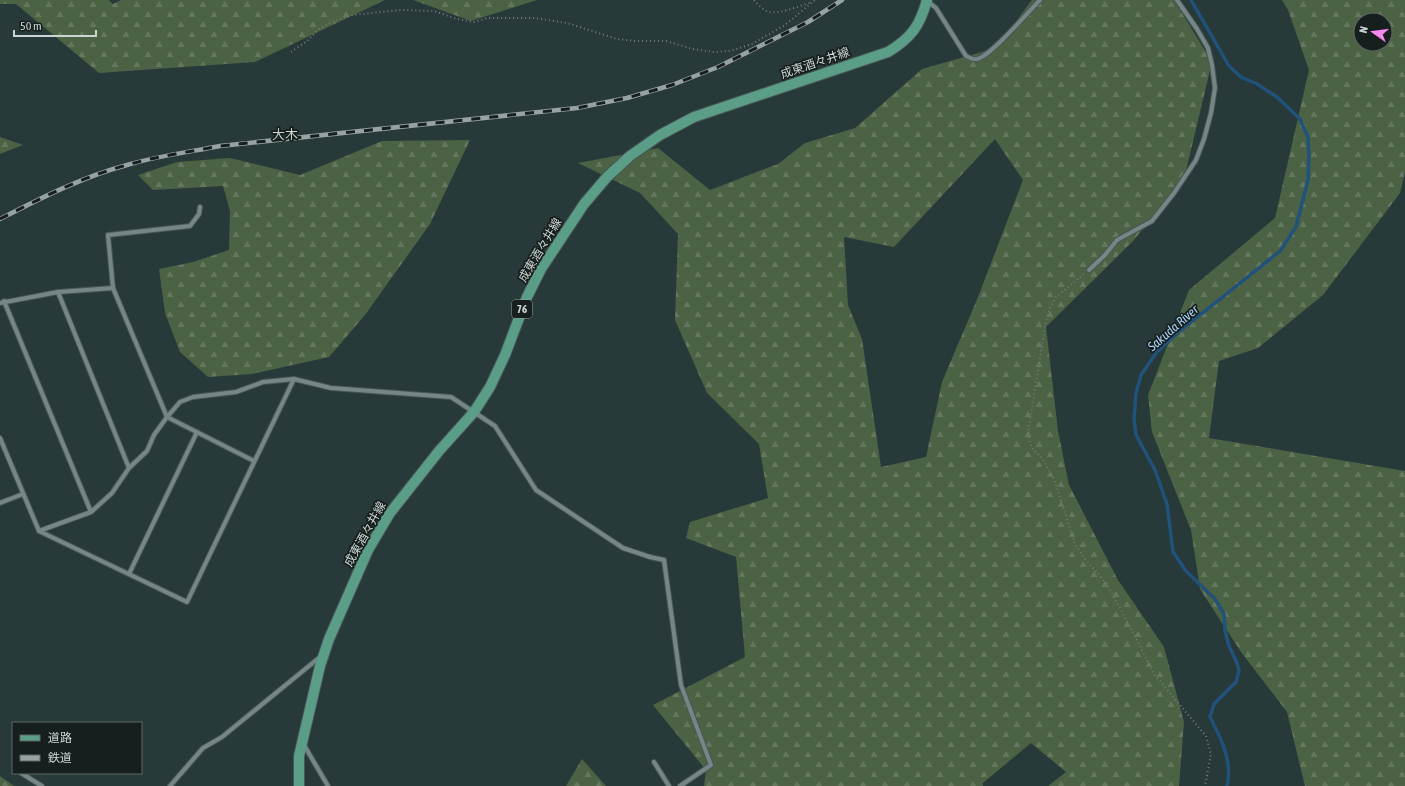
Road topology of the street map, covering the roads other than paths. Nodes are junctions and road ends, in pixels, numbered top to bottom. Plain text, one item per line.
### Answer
1 (927, 0) edge
2 (1040, 0) edge
3 (1176, 0) edge
4 (200, 207) dead end
5 (1089, 270) road end
6 (113, 288) junction
7 (58, 292) junction
8 (2, 302) edge
9 (294, 379) junction
10 (474, 412) junction
11 (167, 417) junction
12 (197, 432) junction
13 (0, 438) edge
14 (254, 461) junction
15 (129, 468) junction
16 (23, 494) junction
17 (0, 502) edge
18 (91, 512) junction
19 (39, 531) junction
20 (129, 574) junction
21 (324, 654) junction
22 (302, 742) junction
23 (654, 762) dead end
24 (23, 774) edge
25 (42, 786) edge
26 (170, 786) edge
27 (299, 786) edge
28 (328, 786) edge
29 (669, 786) edge
30 (680, 786) edge

1 - 2 street
1 - 10 main road, 成東酒々井線 / 76
3 - 5 street
4 - 6 street
6 - 7 street
6 - 11 street
7 - 8 street
7 - 15 street
8 - 18 street
9 - 10 street
9 - 11 street
9 - 14 street
10 - 21 main road, 成東酒々井線 / 76
10 - 30 street
11 - 12 street
11 - 15 street
12 - 14 street
12 - 20 street
13 - 16 street
14 - 20 street
15 - 18 street
16 - 17 street
16 - 19 street
18 - 19 street
19 - 20 street
21 - 22 main road, 成東酒々井線 / 76
21 - 26 street
22 - 27 main road, 成東酒々井線 / 76
22 - 28 street
23 - 29 street
24 - 25 street

